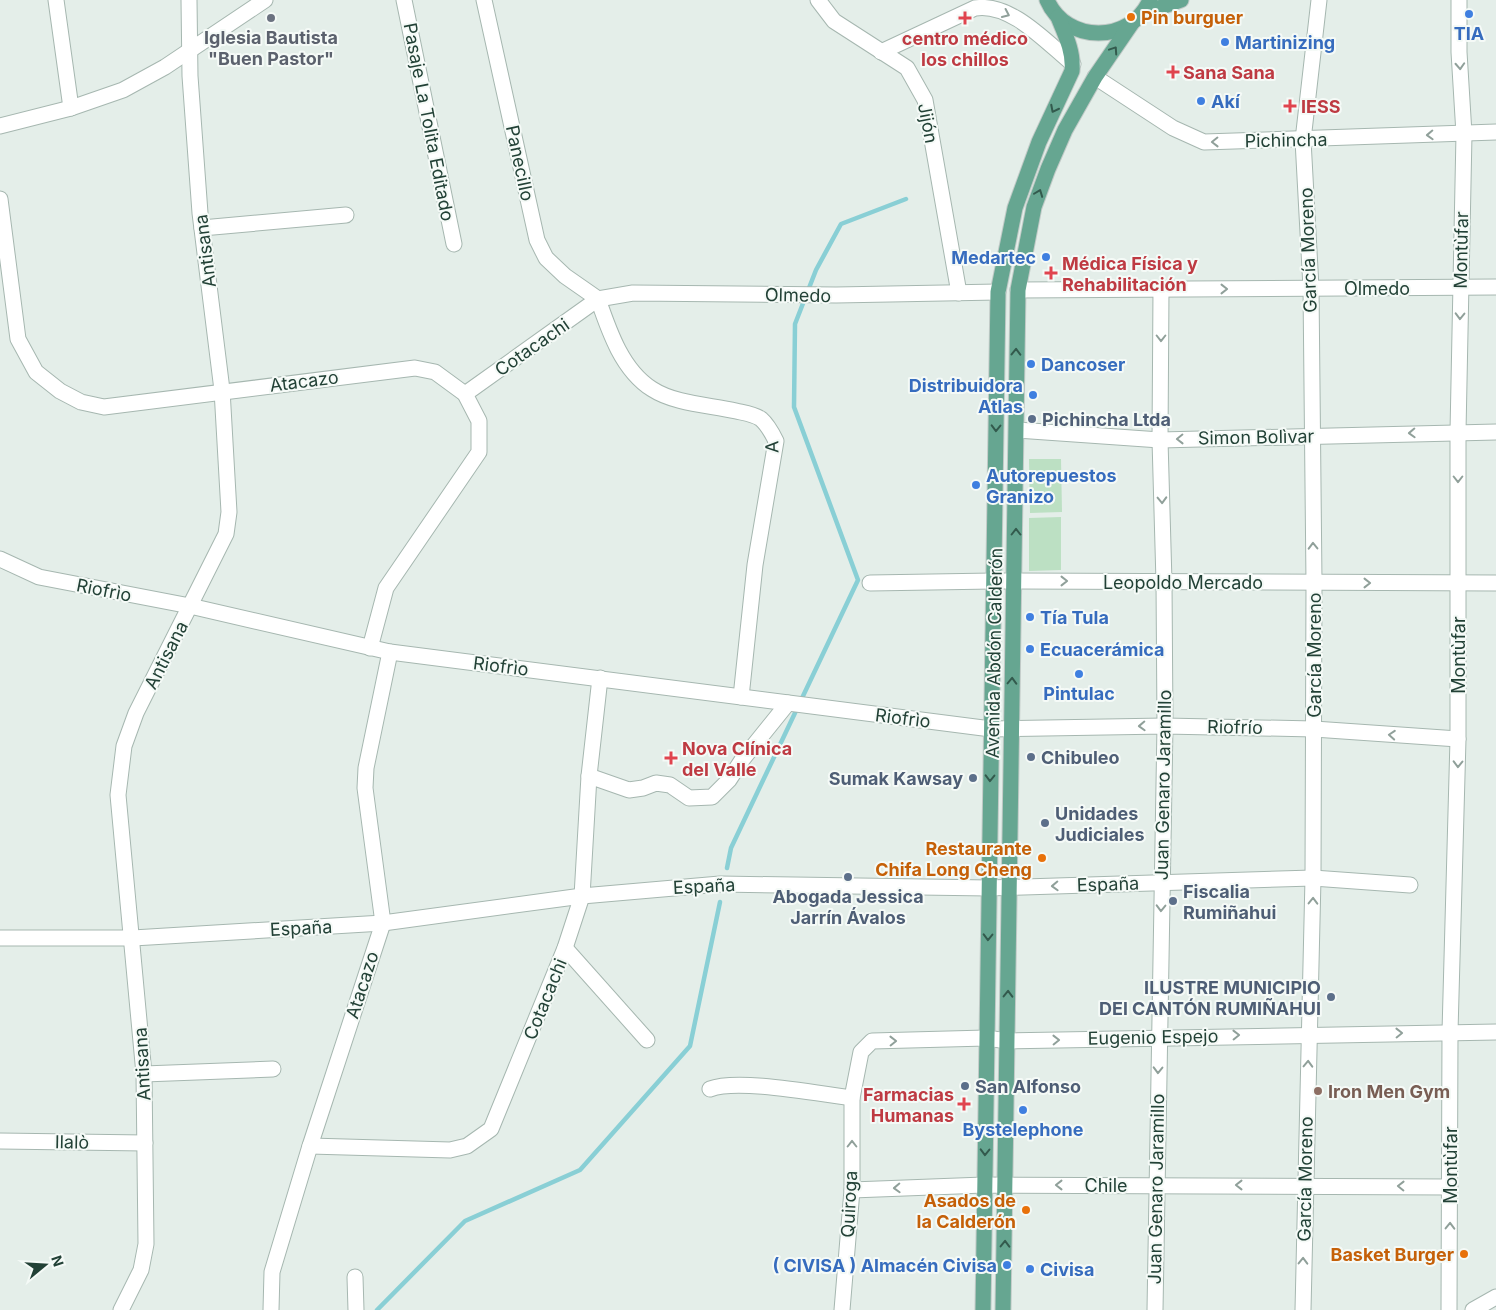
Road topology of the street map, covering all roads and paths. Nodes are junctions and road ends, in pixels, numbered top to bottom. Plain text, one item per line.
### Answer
1 (56, 0) edge
2 (188, 0) edge
3 (265, 0) edge
4 (404, 0) edge
5 (484, 0) edge
6 (818, 0) edge
7 (1047, 0) edge
8 (1150, 0) edge
9 (1181, 0) edge
10 (1319, 0) edge
11 (1459, 0) edge
12 (1058, 17) junction
13 (1137, 18) junction
14 (191, 48) junction
15 (881, 52) junction
16 (1073, 64) junction
17 (1095, 77) junction
18 (71, 108) junction
19 (0, 126) edge
20 (1496, 132) edge
21 (1464, 134) junction
22 (1303, 140) junction
23 (0, 199) edge
24 (346, 215) dead end
25 (202, 228) junction
26 (454, 244) dead end
27 (1461, 287) junction
28 (1496, 287) edge
29 (1311, 288) junction
30 (1161, 289) junction
31 (1018, 290) junction
32 (998, 292) junction
33 (959, 293) junction
34 (598, 299) junction
35 (222, 390) junction
36 (465, 394) junction
37 (1017, 430) junction
38 (1458, 432) junction
39 (1496, 432) edge
40 (1310, 436) junction
41 (1160, 440) junction
42 (0, 559) edge
43 (993, 581) junction
44 (1016, 581) junction
45 (1164, 582) junction
46 (1314, 582) junction
47 (870, 583) dead end
48 (1458, 583) junction
49 (1496, 583) edge
50 (190, 606) junction
51 (370, 648) junction
52 (390, 652) junction
53 (600, 678) junction
54 (741, 697) junction
55 (790, 703) junction
56 (1165, 726) junction
57 (991, 729) junction
58 (1314, 729) junction
59 (1011, 730) junction
60 (1458, 740) junction
61 (589, 776) junction
62 (1313, 878) junction
63 (1162, 883) junction
64 (1410, 885) dead end
65 (1009, 887) junction
66 (989, 888) junction
67 (582, 896) junction
68 (382, 923) junction
69 (0, 938) edge
70 (133, 938) junction
71 (566, 948) junction
72 (1450, 1032) junction
73 (1496, 1032) edge
74 (1310, 1034) junction
75 (1159, 1037) junction
76 (986, 1038) junction
77 (648, 1040) dead end
78 (1008, 1041) junction
79 (273, 1069) dead end
80 (144, 1074) junction
81 (710, 1089) dead end
82 (852, 1098) junction
83 (0, 1141) edge
84 (145, 1143) junction
85 (310, 1146) junction
86 (1156, 1184) junction
87 (984, 1185) junction
88 (1006, 1185) junction
89 (1304, 1185) junction
90 (1450, 1186) junction
91 (852, 1190) junction
92 (355, 1277) dead end
93 (1496, 1297) edge
94 (121, 1310) edge
95 (271, 1310) edge
96 (356, 1310) edge
97 (842, 1310) edge
98 (982, 1310) edge
99 (1004, 1310) edge
100 (1155, 1310) edge
101 (1302, 1310) edge
102 (1449, 1310) edge
103 (1473, 1310) edge

1 - 18 street
2 - 14 street, Antisana
3 - 14 street
4 - 26 street, Pasaje La Tolita Editado
5 - 34 street, Panecillo
6 - 15 street, Jijón
7 - 12 main road
8 - 13 main road, Avenida Abdón Calderón
9 - 13 main road
10 - 22 street, García Moreno
11 -> 21 street, Montùfar
12 - 13 main road
12 - 16 main road
17 -> 13 main road, Avenida Abdón Calderón
14 - 18 street
14 - 25 street, Antisana
15 -> 16 street
15 - 33 street, Jijón
16 -> 32 main road, Avenida Abdón Calderón
22 -> 17 street, Pichincha
31 -> 17 main road, Avenida Abdón Calderón
18 - 19 street
20 - 21 street, Pichincha
21 -> 22 street, Pichincha
21 - 27 street, Montùfar
22 - 29 street, García Moreno
23 - 35 street, Atacazo
24 - 25 street
25 - 35 street, Antisana
27 - 28 street, Olmedo
27 - 29 street, Olmedo
27 -> 38 street, Montùfar
30 -> 29 street, Olmedo
29 - 40 street, García Moreno
30 - 31 street, Olmedo
30 -> 41 street, Juan Genaro Jaramillo
37 -> 31 main road, Avenida Abdón Calderón
32 - 33 street, Olmedo
32 -> 43 main road, Avenida Abdón Calderón
33 - 34 street, Olmedo
34 - 36 street, Cotacachi
34 - 54 street, A
35 - 36 street, Atacazo
35 - 50 street, Antisana
36 - 51 street, Atacazo
37 - 41 street, Simon Bolìvar
44 -> 37 main road, Avenida Abdón Calderón
38 - 39 street, Simon Bolìvar
38 -> 40 street, Simon Bolìvar
38 -> 48 street, Montùfar
40 -> 41 street, Simon Bolìvar
46 -> 40 street, García Moreno
41 -> 45 street, Juan Genaro Jaramillo
42 - 50 street, Riofrìo
43 - 44 street, Leopoldo Mercado
43 - 47 street, Leopoldo Mercado
43 - 57 main road, Avenida Abdón Calderón
44 -> 45 street, Leopoldo Mercado
59 -> 44 main road, Avenida Abdón Calderón
45 - 46 street, Leopoldo Mercado
45 - 56 street, Juan Genaro Jaramillo
46 -> 48 street, Leopoldo Mercado
46 - 58 street, García Moreno
48 - 49 street, Leopoldo Mercado
48 - 60 street, Montùfar
50 - 51 street, Riofrìo
50 - 70 street, Antisana
51 - 52 street, Riofrìo
52 - 53 street, Riofrìo
52 - 68 street, Atacazo
53 - 54 street, Riofrìo
53 - 61 street, Cotacachi
54 - 55 street, Riofrìo
55 - 57 street, Riofrìo
55 - 61 street
56 - 58 street, Riofrío
56 -> 59 street, Riofrío
56 - 63 street, Juan Genaro Jaramillo
57 - 59 street, Riofrìo
57 -> 66 main road, Avenida Abdón Calderón
60 -> 58 street, Riofrío
58 - 62 street, García Moreno
59 - 65 main road, Avenida Abdón Calderón
60 -> 72 street, Montùfar
61 - 67 street, Cotacachi
62 - 63 street, España
62 - 64 street, España
74 -> 62 street, García Moreno
63 -> 65 street, España
63 -> 75 street, Juan Genaro Jaramillo
65 - 66 street, España
78 -> 65 main road, Avenida Abdón Calderón
66 - 67 street, España
66 -> 76 main road, Avenida Abdón Calderón
67 - 68 street, España
67 - 71 street, Cotacachi
68 - 70 street, España
68 - 85 street, Atacazo
69 - 70 street, España
70 - 80 street, Antisana
71 - 77 street
71 - 85 street, Cotacachi
72 - 73 street, Eugenio Espejo
74 -> 72 street, Eugenio Espejo
72 - 90 street, Montùfar
75 -> 74 street, Eugenio Espejo
89 -> 74 street, García Moreno
78 -> 75 street, Eugenio Espejo
75 -> 86 street, Juan Genaro Jaramillo
76 - 78 street, Eugenio Espejo
82 -> 76 street, Eugenio Espejo
76 -> 87 main road, Avenida Abdón Calderón
78 - 88 main road, Avenida Abdón Calderón
79 - 80 street
80 - 84 street, Antisana
81 - 82 street
91 -> 82 street, Quiroga
83 - 84 street, Ilalò
84 - 94 street, Antisana
85 - 95 street, Atacazo
86 -> 88 street, Chile
89 -> 86 street, Chile
86 - 100 street, Juan Genaro Jaramillo
87 - 88 street, Chile
87 -> 91 street, Chile
87 - 98 main road, Avenida Abdón Calderón
99 -> 88 main road, Avenida Abdón Calderón
90 -> 89 street, Chile
101 -> 89 street, García Moreno
102 -> 90 street, Montùfar
91 - 97 street, Quiroga
92 - 96 street
93 - 103 street

